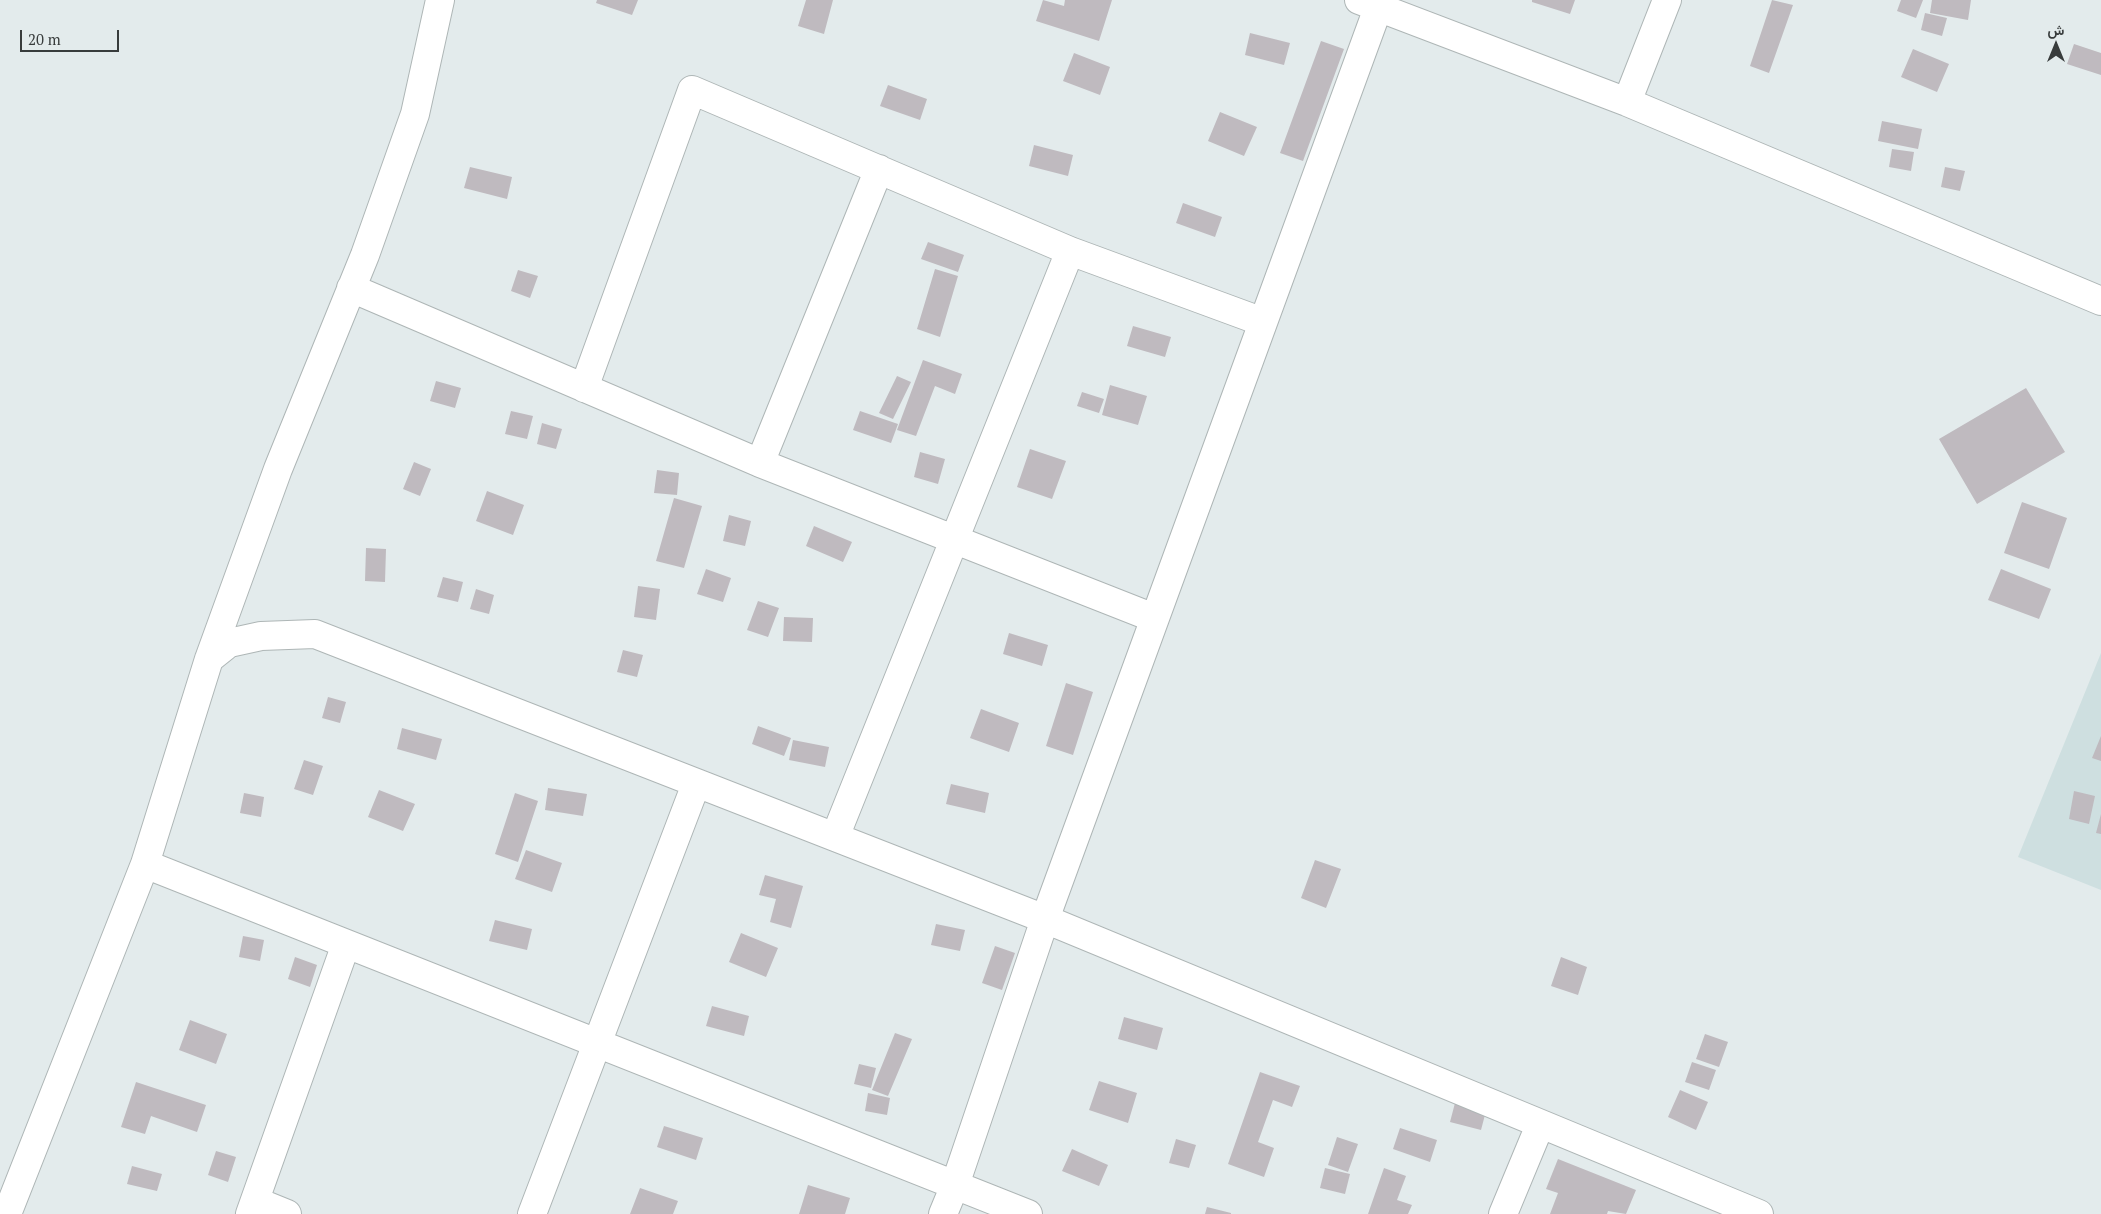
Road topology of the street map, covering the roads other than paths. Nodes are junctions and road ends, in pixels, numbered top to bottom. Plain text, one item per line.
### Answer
1 (440, 0) edge
2 (1667, 0) edge
3 (1368, 4) edge
4 (1627, 102) junction
5 (879, 170) junction
6 (1070, 251) junction
7 (351, 288) junction
8 (2101, 301) edge
9 (1263, 322) junction
10 (584, 388) junction
11 (760, 463) junction
12 (955, 540) junction
13 (1154, 618) junction
14 (209, 659) junction
15 (696, 784) junction
16 (835, 838) junction
17 (144, 864) junction
18 (1045, 919) junction
19 (346, 944) junction
20 (596, 1044) junction
21 (1540, 1125) junction
22 (955, 1185) junction
23 (252, 1208) edge
24 (7, 1214) edge
25 (287, 1214) edge
26 (532, 1214) edge
27 (943, 1214) edge
28 (1028, 1214) edge
29 (1503, 1214) edge
30 (1759, 1214) edge

1 - 7 street
2 - 4 street
3 - 4 street
3 - 9 street
4 - 8 street
5 - 6 street
5 - 10 street
5 - 11 street
6 - 9 street
6 - 12 street
7 - 10 street
7 - 14 street
9 - 13 street
10 - 11 street
11 - 12 street
12 - 13 street
12 - 16 street
13 - 18 street
14 - 15 street
14 - 17 street
15 - 16 street
15 - 20 street
16 - 18 street
17 - 19 street
17 - 24 street
18 - 21 street
18 - 22 street
19 - 20 street
19 - 23 street
20 - 22 street
20 - 26 street
21 - 29 street
21 - 30 street
22 - 27 street
22 - 28 street
23 - 25 street

